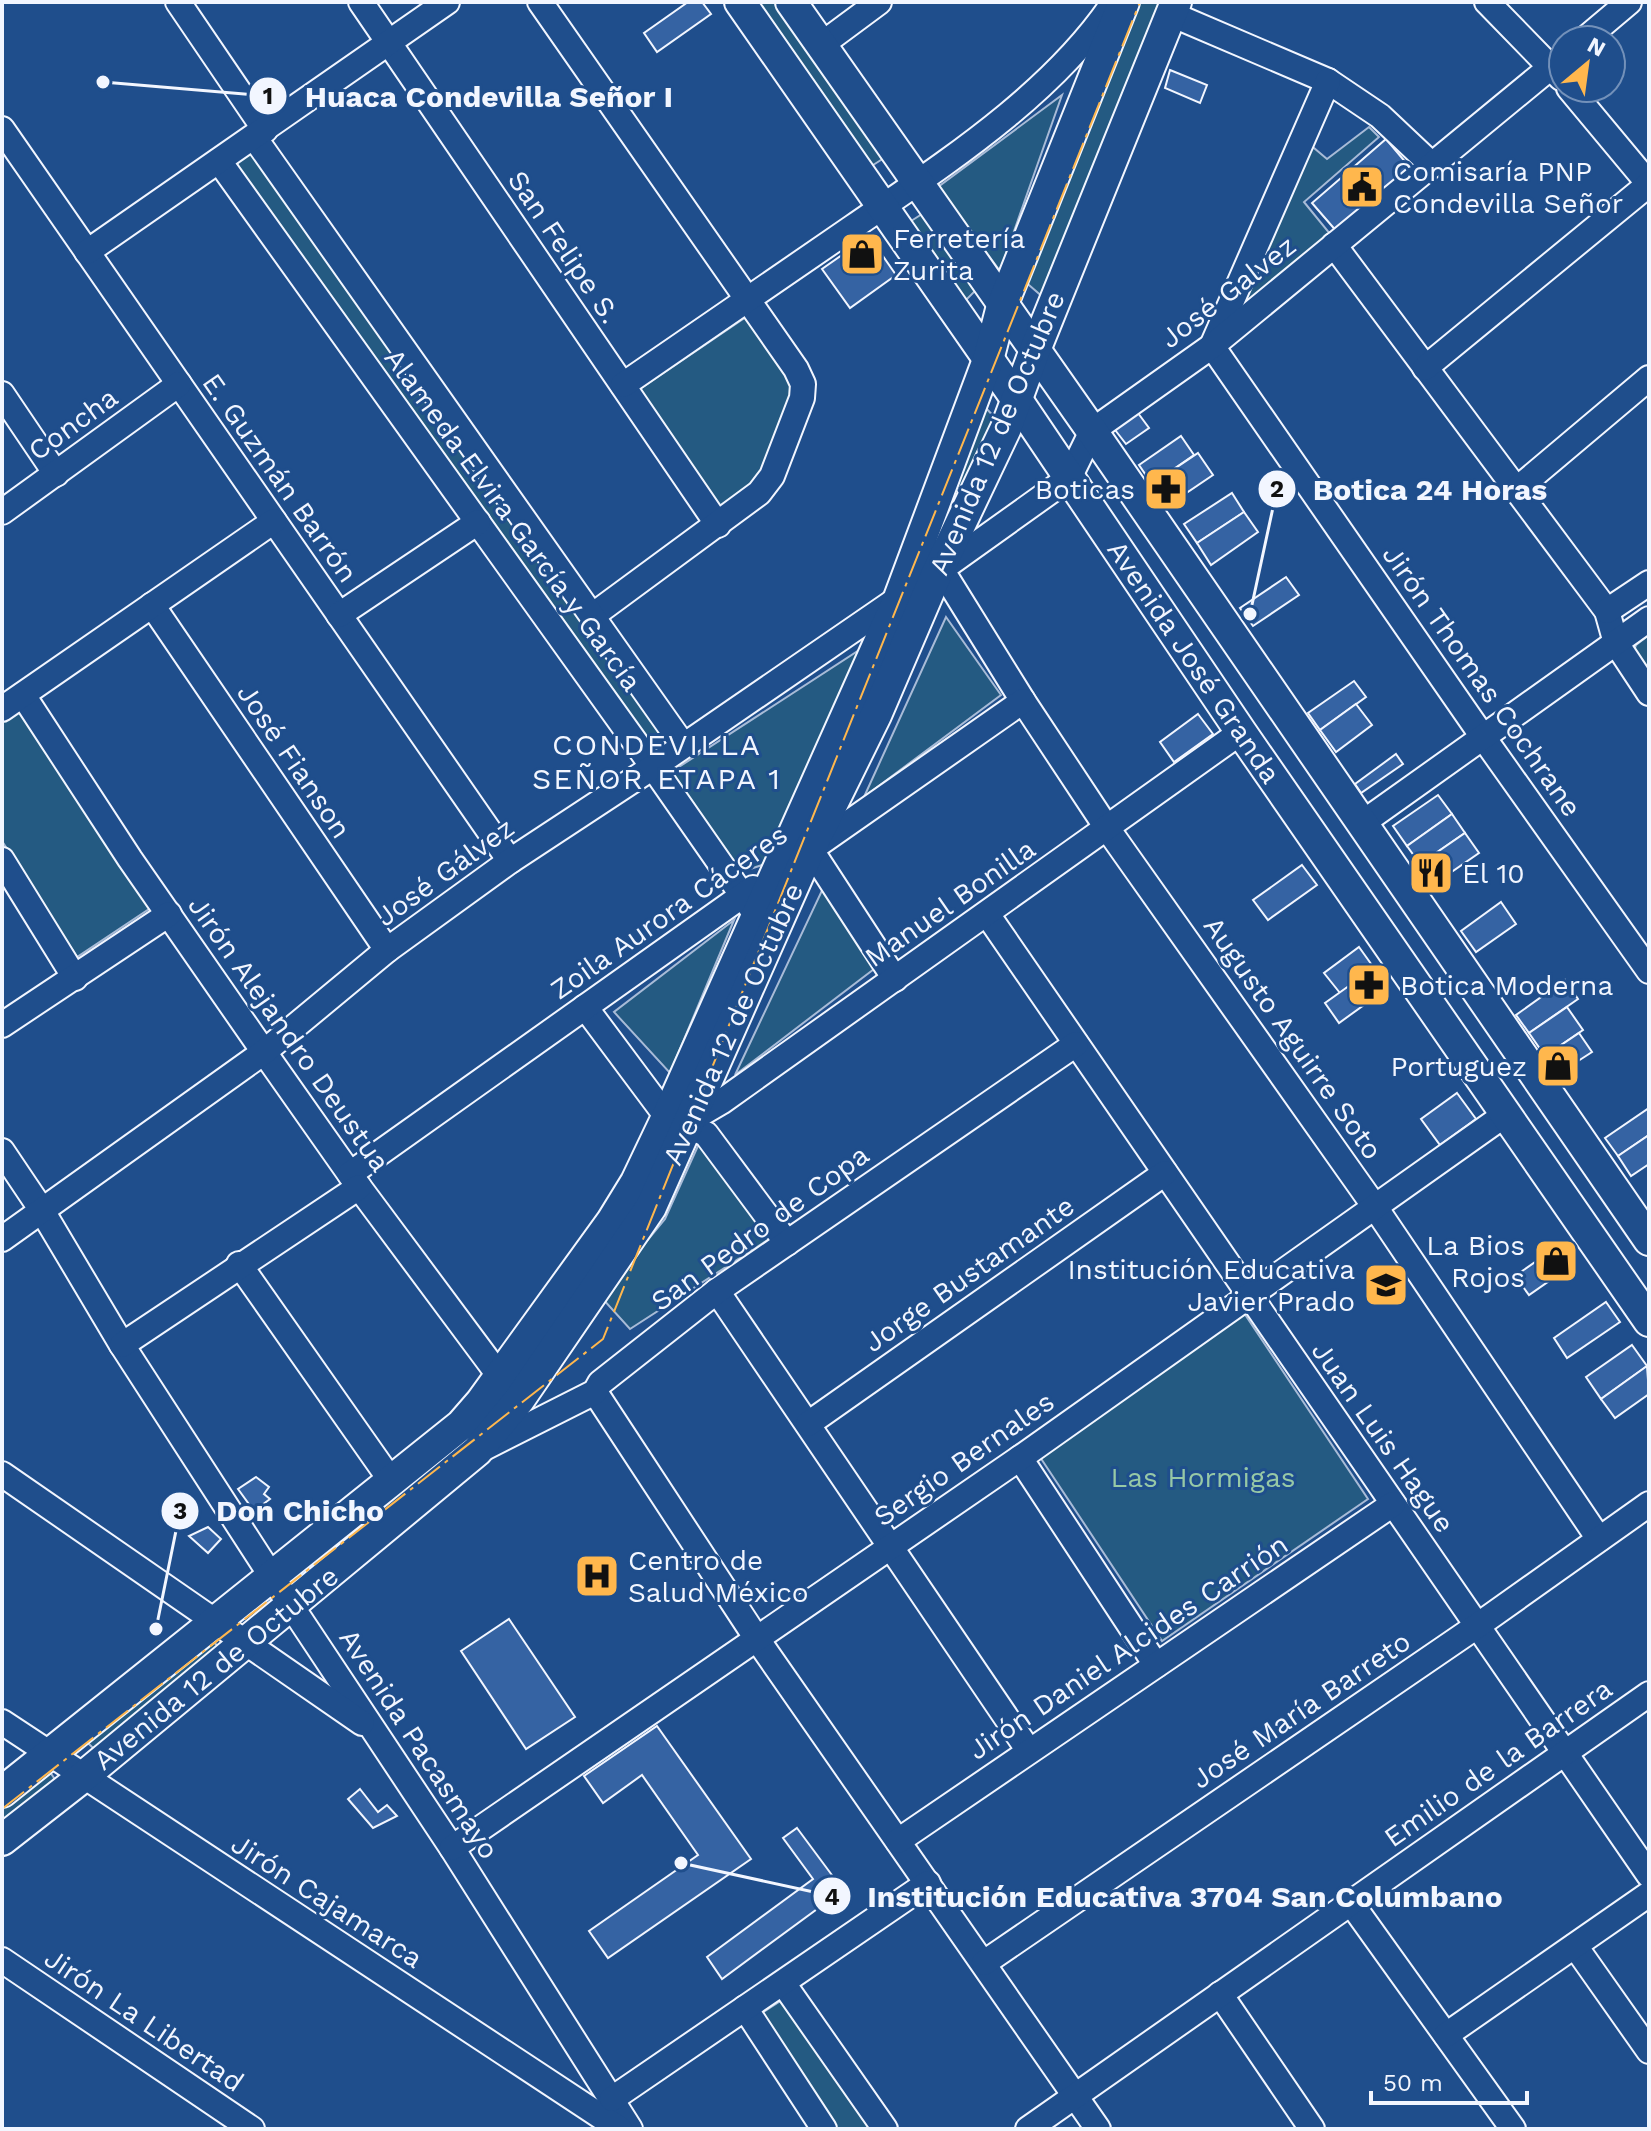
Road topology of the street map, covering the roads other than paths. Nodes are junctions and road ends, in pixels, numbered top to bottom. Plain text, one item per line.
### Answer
1 (178, 2) edge
2 (361, 2) edge
3 (447, 2) edge
4 (540, 2) edge
5 (740, 2) edge
6 (791, 2) edge
7 (879, 2) edge
8 (1114, 2) edge
9 (1124, 2) edge
10 (1487, 2) edge
11 (1629, 2) edge
12 (1174, 8) edge
13 (1603, 24) edge
14 (390, 44) junction
15 (821, 45) junction
16 (1547, 57) edge
17 (1547, 77) edge
18 (1328, 81) junction
19 (1582, 104) edge
20 (2, 129) edge
21 (259, 134) junction
22 (219, 161) junction
23 (1432, 165) junction
24 (917, 183) junction
25 (1649, 184) edge
26 (882, 207) junction
27 (1334, 245) junction
28 (87, 252) junction
29 (748, 299) junction
30 (1002, 306) junction
31 (1212, 346) junction
32 (1035, 350) junction
33 (988, 360) junction
34 (1425, 368) junction
35 (1649, 378) edge
36 (179, 384) junction
37 (623, 385) junction
38 (2, 394) edge
39 (1017, 400) junction
40 (1092, 431) junction
41 (56, 474) junction
42 (1069, 478) junction
43 (1516, 490) junction
44 (2, 512) edge
45 (274, 521) junction
46 (478, 522) junction
47 (718, 525) junction
48 (939, 571) junction
49 (1649, 583) edge
50 (899, 598) junction
51 (152, 605) junction
52 (1607, 611) junction
53 (339, 615) junction
54 (592, 616) junction
55 (1649, 619) edge
56 (1616, 643) junction
57 (1649, 693) edge
58 (23, 695) junction
59 (1023, 701) junction
60 (2, 709) edge
61 (1241, 732) junction
62 (1483, 737) junction
63 (683, 745) junction
64 (653, 767) junction
65 (1361, 824) junction
66 (1107, 828) junction
67 (810, 851) junction
68 (2, 860) edge
69 (510, 861) junction
70 (774, 874) junction
71 (749, 906) junction
72 (169, 914) junction
73 (987, 914) junction
74 (387, 950) junction
75 (1649, 971) edge
76 (75, 978) junction
77 (895, 979) junction
78 (585, 1007) junction
79 (2, 1025) edge
80 (1076, 1044) junction
81 (264, 1052) junction
82 (1506, 1114) junction
83 (683, 1121) junction
84 (2, 1151) edge
85 (1165, 1173) junction
86 (355, 1180) junction
87 (1616, 1194) junction
88 (1375, 1207) junction
89 (41, 1209) junction
90 (1577, 1218) junction
91 (1646, 1229) edge
92 (3, 1236) edge
93 (787, 1243) junction
94 (239, 1264) junction
95 (717, 1291) junction
96 (1249, 1295) junction
97 (1646, 1308) edge
98 (122, 1345) junction
99 (499, 1377) junction
100 (595, 1392) junction
101 (519, 1400) junction
102 (808, 1424) junction
103 (477, 1451) junction
104 (1020, 1458) junction
105 (2, 1474) edge
106 (392, 1482) junction
107 (1393, 1504) junction
108 (1649, 1504) edge
109 (1599, 1539) junction
110 (890, 1548) junction
111 (272, 1577) junction
112 (291, 1606) junction
113 (215, 1621) junction
114 (1477, 1626) junction
115 (757, 1639) junction
116 (247, 1643) junction
117 (1156, 1665) junction
118 (1649, 1694) edge
119 (2, 1722) edge
120 (375, 1731) junction
121 (1029, 1751) junction
122 (1564, 1753) junction
123 (51, 1755) junction
124 (84, 1776) junction
125 (2, 1792) edge
126 (2, 1840) edge
127 (898, 1841) junction
128 (452, 1848) junction
129 (1649, 1875) edge
130 (928, 1883) junction
131 (1649, 1894) edge
132 (1351, 1903) junction
133 (1575, 1946) junction
134 (2, 1960) edge
135 (984, 1963) junction
136 (783, 1983) junction
137 (1220, 1994) junction
138 (745, 2008) junction
139 (1446, 2035) junction
140 (1649, 2051) edge
141 (1075, 2095) junction
142 (612, 2099) junction
143 (252, 2129) edge
144 (620, 2129) edge
145 (630, 2129) edge
146 (824, 2129) edge
147 (885, 2129) edge
148 (1028, 2129) edge
149 (1098, 2129) edge
150 (1312, 2129) edge
151 (1513, 2129) edge

1 - 21 street, Alameda Elvira García y García
2 - 14 street, San Felipe S.
3 - 14 street
4 - 29 street
5 - 26 main road, Avenida José Granda
6 - 15 main road, Avenida José Granda
7 - 15 street
8 - 24 street
9 - 30 main road, Avenida 12 de Octubre
10 - 16 street
11 - 13 street
12 - 18 street
12 - 32 main road, Avenida 12 de Octubre
14 - 21 street
14 - 37 street, San Felipe S.
15 - 24 main road, Avenida José Granda
17 - 23 street, José Galvez
18 - 23 street
18 - 31 street
19 - 25 street
20 - 28 street, E. Guzmán Barrón
21 - 22 street
21 - 54 street, Alameda Elvira García y García
22 - 28 street
22 - 46 street, Alameda Elvira García y García
23 - 27 street, José Galvez
24 - 26 street
24 - 30 main road, Avenida José Granda
25 - 34 street
26 - 29 street
26 - 33 main road, Avenida José Granda
27 - 31 street, José Galvez
27 - 34 street
28 - 36 street, E. Guzmán Barrón
29 - 37 street
29 - 47 street
30 - 32 main road, Avenida José Granda
30 - 33 main road, Avenida 12 de Octubre
31 - 40 street, José Galvez
31 - 62 street, Jirón Thomas Cochrane
32 - 39 main road, Avenida 12 de Octubre
32 - 40 main road, Avenida José Granda
33 - 39 main road, Avenida José Granda
33 - 50 main road, Avenida 12 de Octubre
34 - 43 street
35 - 43 street
36 - 41 street, Concha
36 - 45 street, E. Guzmán Barrón
37 - 47 street, San Felipe S.
38 - 41 street
39 - 42 main road, Avenida José Granda
39 - 48 main road, Avenida 12 de Octubre
40 - 42 street, José Galvez
40 - 65 main road, Avenida José Granda
41 - 44 street, Concha
42 - 48 street, José Galvez
42 - 61 main road, Avenida José Granda
43 - 52 street
45 - 51 street
45 - 53 street, E. Guzmán Barrón
46 - 53 street
46 - 64 street, Alameda Elvira García y García
47 - 54 street
48 - 50 street, José Gálvez
48 - 59 street, Augusto Aguirre Soto
48 - 67 main road, Avenida 12 de Octubre
49 - 52 street
50 - 63 street, José Gálvez
50 - 70 main road, Avenida 12 de Octubre
51 - 58 street
51 - 74 street, José Fianson
52 - 56 street
53 - 69 street, E. Guzmán Barrón
54 - 63 street, Alameda Elvira García y García
55 - 56 street
56 - 57 street
56 - 62 street
58 - 60 street
58 - 72 street, Jirón Alejandro Deustua
59 - 66 street, Augusto Aguirre Soto
59 - 67 street, Zoila Aurora Cáceres
61 - 66 street, Manuel Bonilla
61 - 82 main road, Avenida José Granda
62 - 65 street
62 - 75 street, Jirón Thomas Cochrane
63 - 64 street, José Gálvez
64 - 69 street, José Gálvez
64 - 71 street, Alameda Elvira García y García
65 - 87 main road, Avenida José Granda
66 - 73 street, Manuel Bonilla
66 - 88 street, Augusto Aguirre Soto
67 - 70 street, Zoila Aurora Cáceres
67 - 77 street
67 - 83 main road, Avenida 12 de Octubre
68 - 76 street
69 - 74 street, José Gálvez
70 - 71 main road, Avenida 12 de Octubre
71 - 78 street, Zoila Aurora Cáceres
71 - 83 main road, Avenida 12 de Octubre
72 - 76 street
72 - 81 street, Jirón Alejandro Deustua
73 - 77 street, Manuel Bonilla
73 - 80 street, Juan Luis Hague
74 - 81 street, José Gálvez
76 - 79 street
77 - 83 street, Manuel Bonilla
78 - 83 street
78 - 86 street, Zoila Aurora Cáceres
80 - 85 street, Juan Luis Hague
80 - 93 street, San Pedro de Copa
81 - 86 street, Jirón Alejandro Deustua
81 - 89 street, José Gálvez
82 - 88 street, Sergio Bernales
82 - 90 main road, Avenida José Granda
83 - 93 street
83 - 99 main road, Avenida 12 de Octubre
83 - 101 main road, Avenida 12 de Octubre
84 - 89 street, Avenida Pacasmayo
85 - 96 street, Juan Luis Hague
85 - 102 street, Jorge Bustamante
86 - 94 street, Zoila Aurora Cáceres
86 - 99 street, Jirón Alejandro Deustua
87 - 90 main road
87 - 91 main road, Avenida José Granda
88 - 96 street, Sergio Bernales
88 - 109 street, Augusto Aguirre Soto
89 - 92 street, José Gálvez
89 - 98 street, Avenida Pacasmayo
90 - 97 main road, Avenida José Granda
93 - 95 street, San Pedro de Copa
94 - 98 street, Zoila Aurora Cáceres
94 - 106 street
95 - 100 street, San Pedro de Copa
95 - 102 street
96 - 104 street, Sergio Bernales
96 - 107 street, Juan Luis Hague
98 - 111 street, Avenida Pacasmayo
99 - 101 street, Jirón Alejandro Deustua
99 - 106 main road, Avenida 12 de Octubre
100 - 103 street, San Pedro de Copa
100 - 115 street
101 - 103 main road, Avenida 12 de Octubre
102 - 110 street
103 - 112 main road, Avenida 12 de Octubre
104 - 110 street, Sergio Bernales
104 - 117 street
105 - 113 street
106 - 111 main road, Avenida 12 de Octubre
107 - 114 street, Juan Luis Hague
107 - 117 street, Jirón Daniel Alcides Carrión
108 - 109 street, José María Barreto
109 - 114 street, José María Barreto
110 - 115 street, Sergio Bernales
110 - 121 street
111 - 112 street, Avenida Pacasmayo
111 - 113 main road, Avenida 12 de Octubre
112 - 116 main road, Avenida 12 de Octubre
112 - 120 street, Avenida Pacasmayo
113 - 116 street
113 - 123 main road, Avenida 12 de Octubre
114 - 122 street, Juan Luis Hague
114 - 135 street, José María Barreto
115 - 127 street
115 - 128 street, Sergio Bernales
116 - 120 street
116 - 124 main road, Avenida 12 de Octubre
117 - 121 street, Jirón Daniel Alcides Carrión
118 - 122 street, Emilio de la Barrera
119 - 123 street, Jirón Cajamarca
120 - 128 street, Avenida Pacasmayo
121 - 127 street, Jirón Daniel Alcides Carrión
122 - 129 street, Juan Luis Hague
122 - 132 street, Emilio de la Barrera
123 - 124 street, Jirón Cajamarca
123 - 125 main road, Avenida 12 de Octubre
124 - 126 main road, Avenida 12 de Octubre
124 - 144 street, Jirón Cajamarca
127 - 130 street
128 - 142 street, Avenida Pacasmayo
130 - 135 street
130 - 136 street
131 - 133 street
132 - 137 street, Emilio de la Barrera
132 - 139 street
133 - 139 street
133 - 140 street
134 - 143 street, Jirón La Libertad
135 - 141 street
136 - 138 street
136 - 147 street
137 - 141 street, Emilio de la Barrera
137 - 150 street
138 - 142 street
138 - 146 street
139 - 151 street
141 - 148 street, Emilio de la Barrera
141 - 149 street
142 - 145 street, Avenida Pacasmayo

